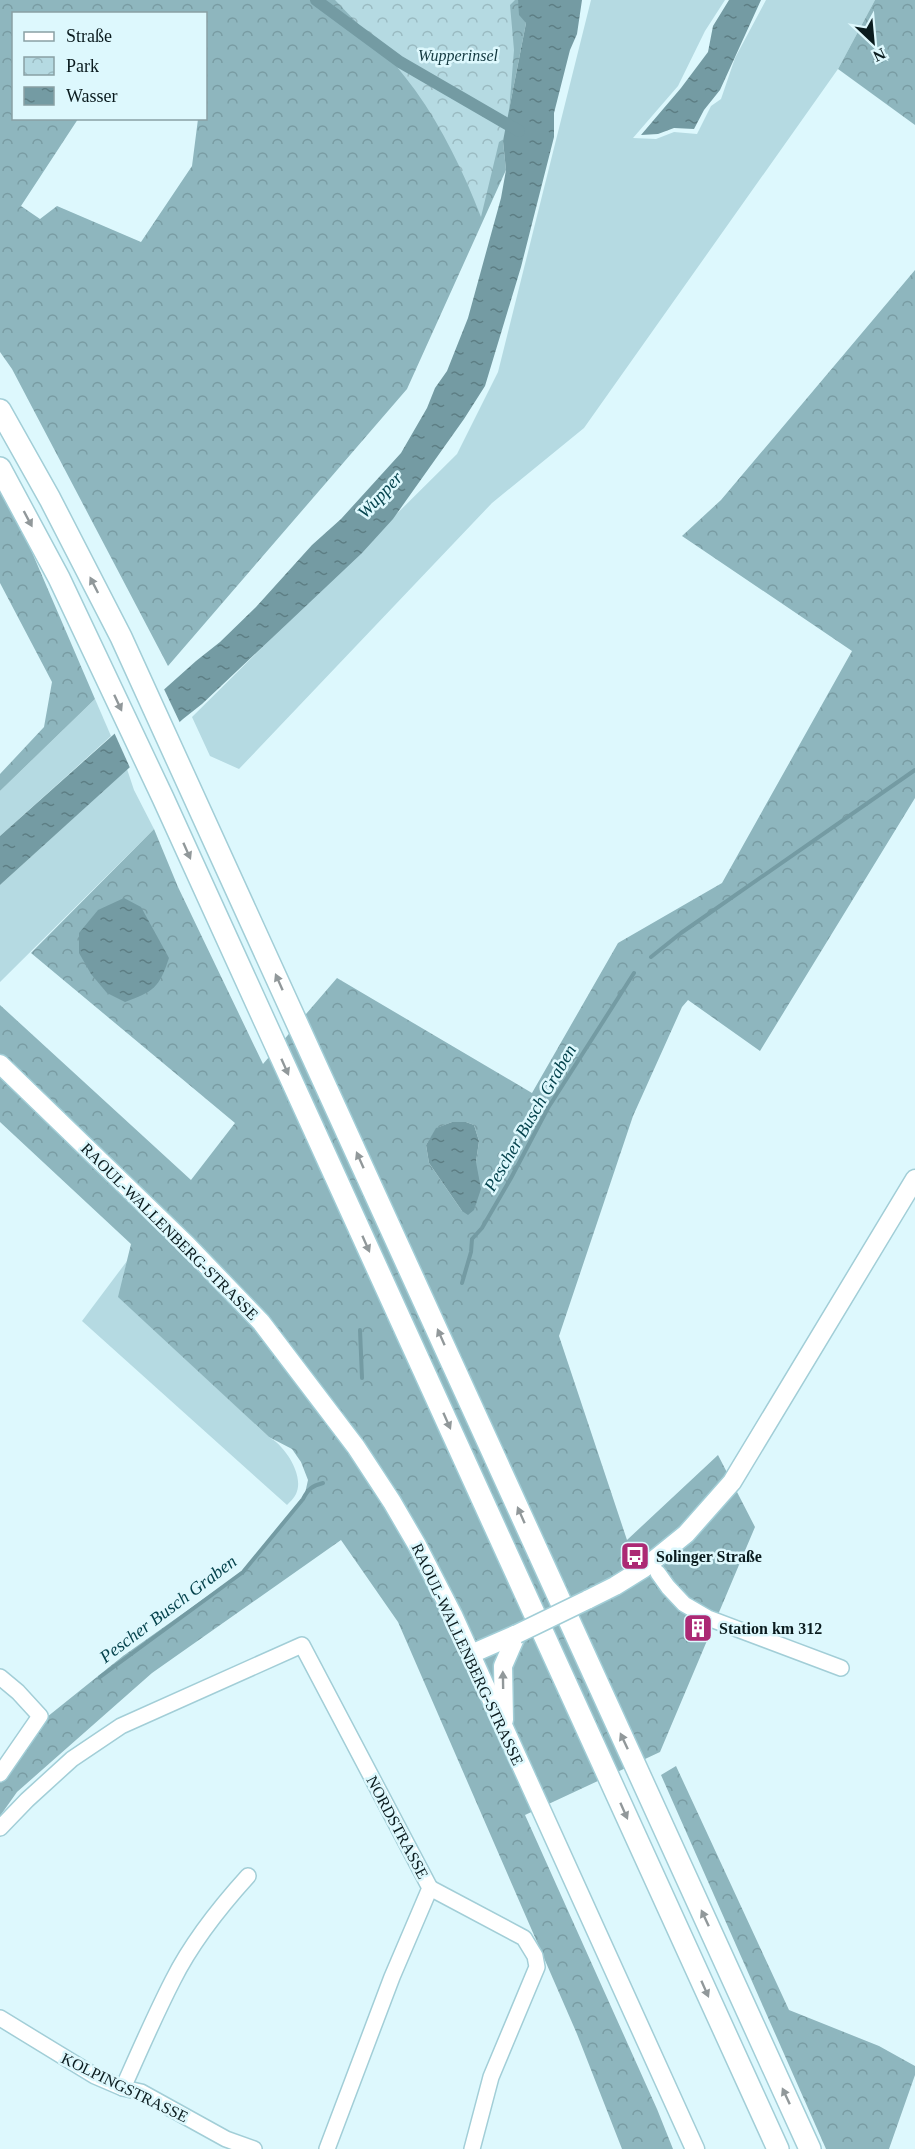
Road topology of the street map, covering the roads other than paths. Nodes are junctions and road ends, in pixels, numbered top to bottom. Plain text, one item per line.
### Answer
1 (0, 410) edge
2 (0, 468) edge
3 (0, 1064) edge
4 (915, 1179) edge
5 (658, 1573) dead end
6 (517, 1634) junction
7 (471, 1654) junction
8 (840, 1668) dead end
9 (0, 1677) edge
10 (504, 1728) junction
11 (0, 1774) edge
12 (0, 1828) edge
13 (248, 1876) dead end
14 (430, 1888) junction
15 (0, 2018) edge
16 (123, 2088) junction
17 (254, 2149) edge
18 (327, 2149) edge
19 (472, 2149) edge
20 (695, 2149) edge
21 (778, 2149) edge
22 (810, 2149) edge

22 -> 1 highway
2 -> 21 highway
3 - 7 main road, RAOUL-WALLENBERG-STRASSE
4 - 6 main road, bridge
5 - 8 street
6 - 7 main road
10 -> 6 main road
7 - 10 main road, RAOUL-WALLENBERG-STRASSE
9 - 11 street
10 - 20 main road, RAOUL-WALLENBERG-STRASSE
12 - 14 street, NORDSTRASSE
13 - 16 street
14 - 18 street, NORDSTRASSE
14 - 19 street
15 - 16 street, KOLPINGSTRASSE
16 - 17 street, KOLPINGSTRASSE

